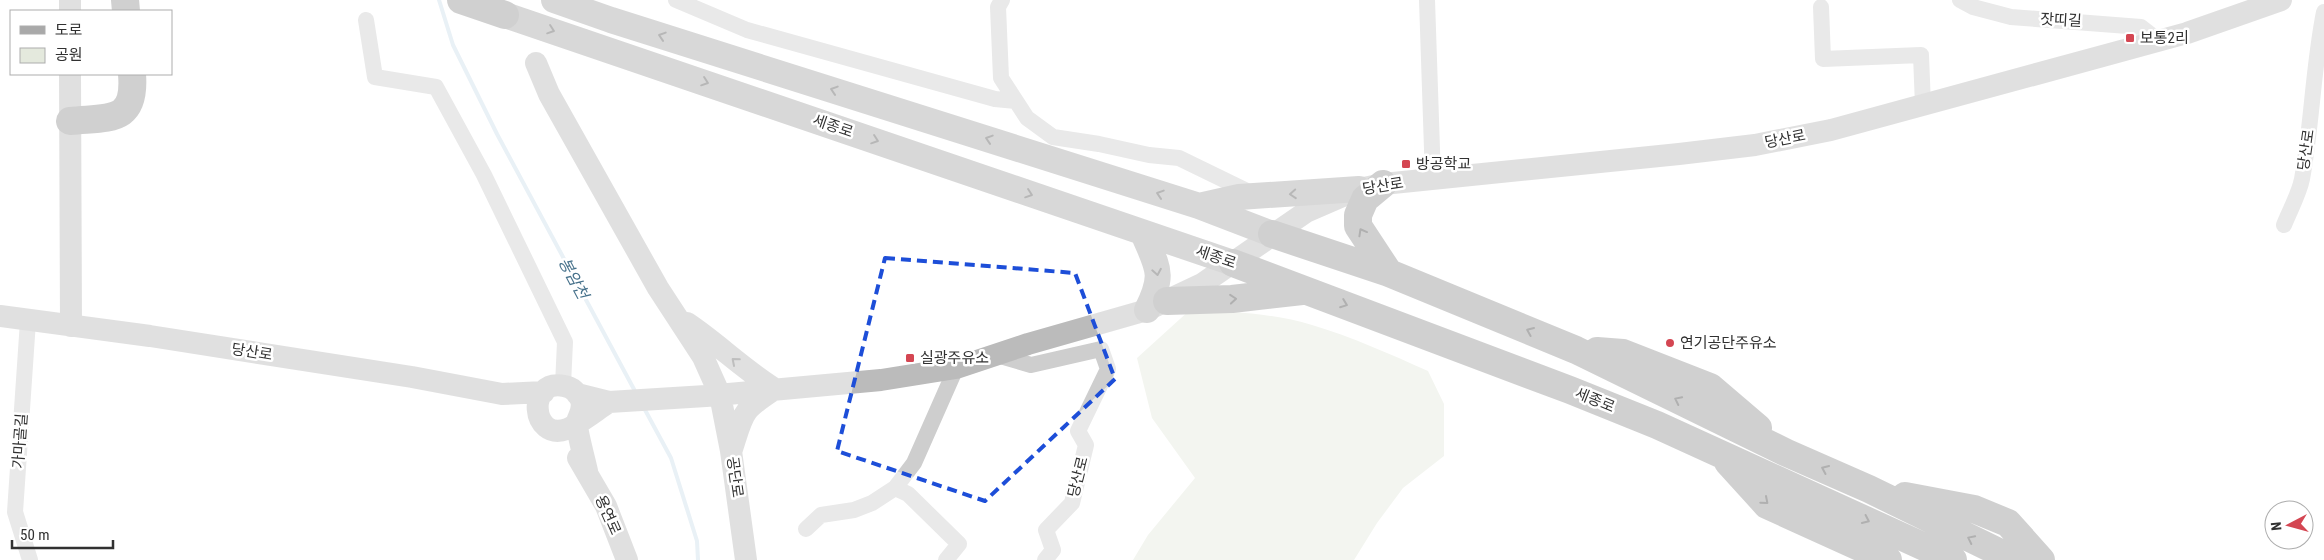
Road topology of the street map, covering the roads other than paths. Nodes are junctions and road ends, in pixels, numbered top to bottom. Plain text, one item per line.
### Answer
1 (461, 0) edge
2 (554, 0) edge
3 (594, 0) edge
4 (676, 0) edge
5 (1002, 0) edge
6 (1427, 0) edge
7 (1960, 0) edge
8 (2281, 0) edge
9 (2258, 4) edge
10 (1821, 7) dead end
11 (2324, 12) edge
12 (505, 15) joint
13 (366, 20) dead end
14 (611, 20) junction
15 (2159, 41) junction
16 (536, 63) dead end
17 (70, 75) edge
18 (132, 75) edge
19 (1016, 101) junction
20 (1923, 106) junction
21 (70, 121) junction
22 (1433, 179) junction
23 (1371, 187) junction
24 (1260, 197) junction
25 (1198, 206) junction
26 (2284, 225) dead end
27 (1143, 233) junction
28 (1272, 234) junction
29 (1233, 263) junction
30 (1389, 273) junction
31 (1308, 290) junction
32 (1157, 306) junction
33 (0, 316) edge
34 (677, 316) junction
35 (28, 321) junction
36 (70, 326) junction
37 (997, 354) junction
38 (956, 368) junction
39 (774, 389) junction
40 (561, 390) junction
41 (502, 394) junction
42 (713, 396) junction
43 (609, 402) junction
44 (539, 417) junction
45 (568, 426) junction
46 (731, 451) junction
47 (1720, 454) junction
48 (895, 488) junction
49 (1869, 489) junction
50 (806, 529) dead end
51 (30, 560) edge
52 (627, 560) edge
53 (746, 560) edge
54 (946, 560) edge
55 (1045, 560) edge
56 (1888, 560) edge
57 (1953, 560) edge
58 (2015, 560) edge
59 (2040, 560) edge

1 - 12 highway, 세종로
2 - 14 main road
3 - 14 main road
4 - 19 street
5 - 19 street
6 - 22 street
7 - 15 street, 잣띠길
8 - 9 street, 당산로
9 - 15 street, 당산로
10 - 20 street
11 - 26 street, 당산로
12 -> 27 main road, 세종로
13 - 40 street
25 -> 14 main road
15 - 20 street, 당산로
16 - 34 street, 공단로
17 - 21 street
18 - 21 highway
19 - 24 street
20 - 22 street, 당산로
21 - 36 street
22 - 23 street, 당산로
23 -> 24 main road
23 - 28 street, 당산로
30 -> 23 highway
24 - 25 main road
25 - 28 main road
27 - 29 main road, 세종로
27 -> 32 main road
28 - 29 street, 당산로
28 - 30 highway
29 - 31 highway, 세종로
29 - 32 street, 당산로
49 -> 30 highway
32 -> 31 highway
31 -> 47 highway, 세종로
32 - 37 street, 당산로
33 - 35 street, 당산로
39 -> 34 street
34 - 42 street, 공단로
35 - 36 street, 당산로
35 - 51 street, 가마골길
36 - 41 street, 당산로
37 - 38 street, 당산로
37 - 55 street, 당산로
38 - 39 street, 당산로
38 - 48 street
39 - 42 street, 당산로
39 - 46 street
40 - 41 street
40 - 43 street
40 - 44 street
40 - 45 street
41 - 44 street
42 - 43 street, 당산로
42 - 46 street, 공단로
43 - 45 street
44 - 45 street
45 - 52 street, 용연로
46 - 53 street, 공단로
47 -> 56 highway
47 -> 57 highway, 세종로
48 - 50 street
48 - 54 street
58 -> 49 highway
49 - 59 highway

